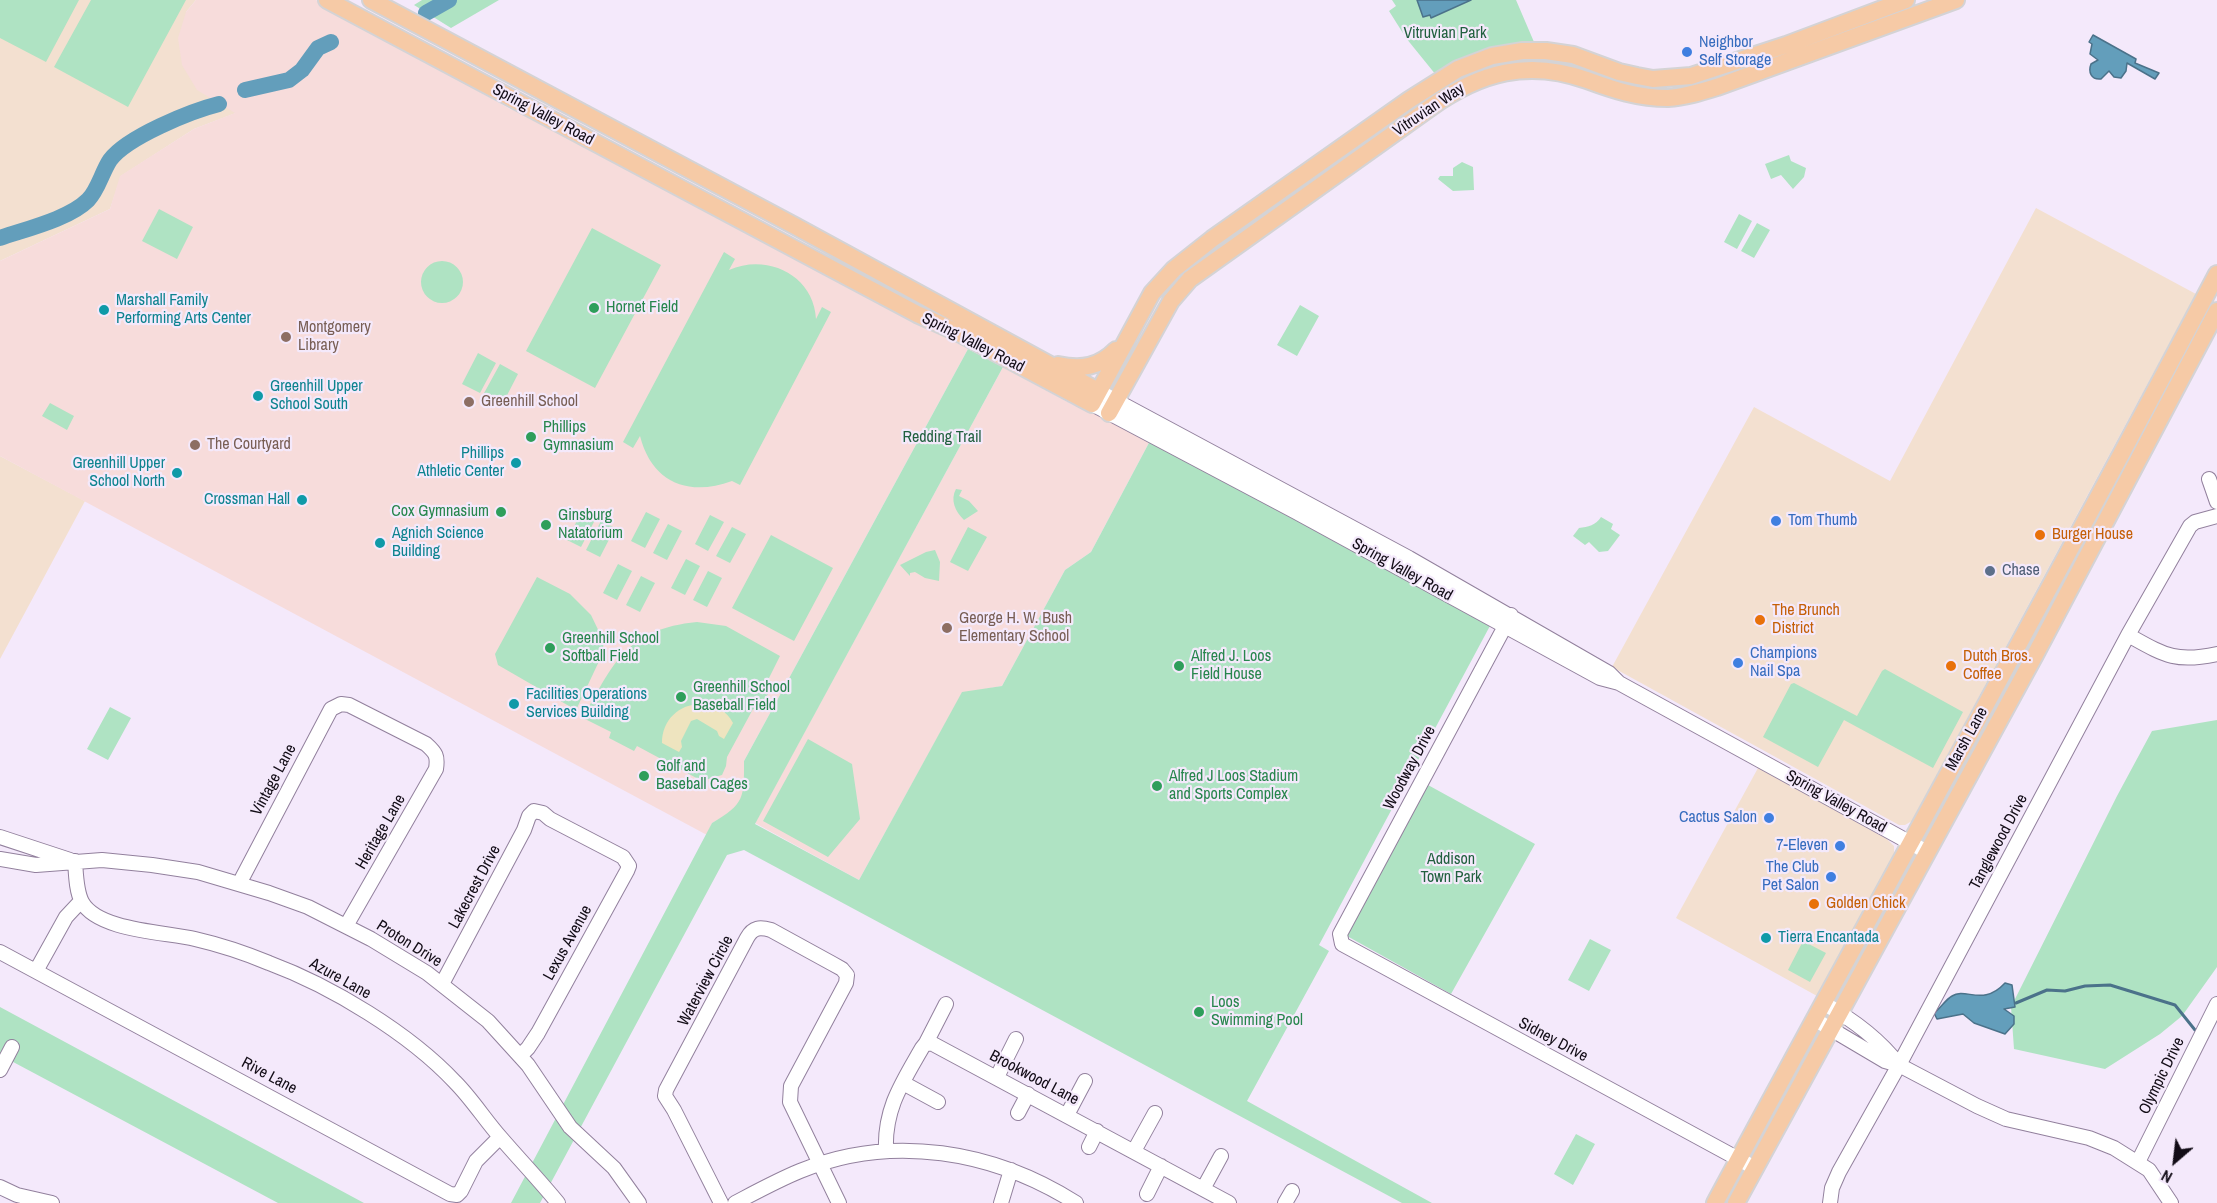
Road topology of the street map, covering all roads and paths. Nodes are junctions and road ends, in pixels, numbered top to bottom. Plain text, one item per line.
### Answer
1 (327, 0) edge
2 (371, 0) edge
3 (1906, 0) edge
4 (1956, 0) edge
5 (1458, 69) junction
6 (1466, 85) junction
7 (1301, 176) junction
8 (1312, 192) junction
9 (1212, 239) junction
10 (2217, 274) edge
11 (1190, 279) junction
12 (2212, 295) edge
13 (2217, 311) edge
14 (958, 324) junction
15 (1124, 343) junction
16 (1043, 362) junction
17 (1095, 398) junction
18 (1112, 407) junction
19 (2143, 415) junction
20 (2158, 425) junction
21 (2209, 479) dead end
22 (2217, 502) edge
23 (2217, 516) edge
24 (1508, 621) junction
25 (2128, 635) junction
26 (2018, 646) junction
27 (2217, 654) edge
28 (2035, 655) junction
29 (349, 705) joint
30 (540, 811) joint
31 (0, 837) edge
32 (1910, 843) junction
33 (1927, 852) junction
34 (0, 859) edge
35 (75, 861) junction
36 (239, 884) junction
37 (81, 901) junction
38 (346, 926) junction
39 (1339, 938) joint
40 (0, 952) edge
41 (36, 971) junction
42 (442, 984) junction
43 (1823, 1003) junction
44 (946, 1004) dead end
45 (2217, 1004) edge
46 (1840, 1012) junction
47 (1814, 1019) junction
48 (1831, 1029) junction
49 (1016, 1039) dead end
50 (926, 1043) junction
51 (12, 1047) dead end
52 (520, 1056) junction
53 (1899, 1065) junction
54 (0, 1070) edge
55 (997, 1077) junction
56 (1085, 1081) dead end
57 (903, 1083) junction
58 (1028, 1094) junction
59 (938, 1102) dead end
60 (1018, 1113) dead end
61 (1155, 1113) dead end
62 (1067, 1115) junction
63 (1097, 1131) junction
64 (500, 1137) junction
65 (1089, 1147) dead end
66 (886, 1151) junction
67 (1134, 1151) junction
68 (1221, 1156) dead end
69 (1739, 1159) junction
70 (2138, 1162) junction
71 (820, 1164) junction
72 (1161, 1167) junction
73 (1755, 1168) junction
74 (1011, 1170) junction
75 (0, 1187) edge
76 (1203, 1189) junction
77 (1147, 1194) dead end
78 (52, 1203) edge
79 (558, 1203) edge
80 (639, 1203) edge
81 (721, 1203) edge
82 (735, 1203) edge
83 (839, 1203) edge
84 (1001, 1203) edge
85 (1076, 1203) edge
86 (1229, 1203) edge
87 (1715, 1203) edge
88 (1736, 1203) edge
89 (1830, 1203) edge
90 (2171, 1203) edge

1 - 14 main road, Spring Valley Road
2 - 14 main road, Spring Valley Road
3 - 5 main road, Vitruvian Way
4 - 6 main road, Vitruvian Way
5 - 6 main road
5 - 7 main road, Vitruvian Way
6 - 8 main road, Vitruvian Way
7 - 8 main road
7 - 9 main road, Vitruvian Way
8 - 11 main road, Vitruvian Way
9 - 11 main road
9 - 15 main road, Vitruvian Way
10 - 12 main road, Marsh Lane
11 - 18 main road, Vitruvian Way
12 - 19 main road, Marsh Lane
13 - 20 main road, Marsh Lane
14 - 16 main road, Spring Valley Road
14 - 17 main road, Spring Valley Road
15 - 16 main road
15 - 17 main road, Vitruvian Way
16 - 17 main road, Spring Valley Road
17 - 18 street, Spring Valley Road
18 - 24 street, Spring Valley Road
19 - 20 main road
19 - 26 main road, Marsh Lane
20 - 28 main road, Marsh Lane
21 - 22 street
23 - 25 street, Tanglewood Drive
24 - 32 street, Spring Valley Road
24 - 39 street, Woodway Drive
25 - 27 street
25 - 53 street, Tanglewood Drive
26 - 28 main road
26 - 32 main road, Marsh Lane
28 - 33 main road, Marsh Lane
29 - 36 street, Vintage Lane
29 - 38 street, Heritage Lane
30 - 42 street, Lakecrest Drive
30 - 52 street, Lexus Avenue
31 - 35 street, Proton Drive
32 - 33 street, Spring Valley Road
32 - 43 main road, Marsh Lane
33 - 46 main road, Marsh Lane
34 - 35 street, Proton Drive
35 - 36 street, Proton Drive
35 - 37 street
36 - 38 street, Proton Drive
37 - 41 street
37 - 64 street, Azure Lane
38 - 42 street, Proton Drive
39 - 69 street, Sidney Drive
40 - 41 street, Rive Lane
41 - 64 street, Rive Lane
42 - 52 street, Proton Drive
43 - 46 street
43 - 47 main road, Marsh Lane
44 - 50 street
45 - 70 street, Olympic Drive
46 - 48 main road, Marsh Lane
46 - 53 street
47 - 48 street
47 - 69 main road, Marsh Lane
48 - 53 street
48 - 73 main road, Marsh Lane
49 - 55 street
50 - 55 street, Brookwood Lane
50 - 57 street
51 - 54 street
52 - 80 street, Proton Drive
53 - 70 street
53 - 89 street, Tanglewood Drive
55 - 58 street, Brookwood Lane
56 - 62 street
57 - 59 street
57 - 66 street
58 - 60 street
58 - 62 street, Brookwood Lane
61 - 67 street
62 - 63 street, Brookwood Lane
63 - 65 street
63 - 67 street, Brookwood Lane
64 - 79 street, Azure Lane
66 - 71 street
66 - 74 street
67 - 72 street, Brookwood Lane
68 - 76 street
69 - 73 street, Sidney Drive
69 - 87 main road, Marsh Lane
70 - 90 street
71 - 81 street, Waterview Circle
71 - 82 street
71 - 83 street
72 - 76 street, Brookwood Lane
72 - 77 street
73 - 88 main road, Marsh Lane
74 - 84 street
74 - 85 street
75 - 78 street
76 - 86 street, Brookwood Lane

